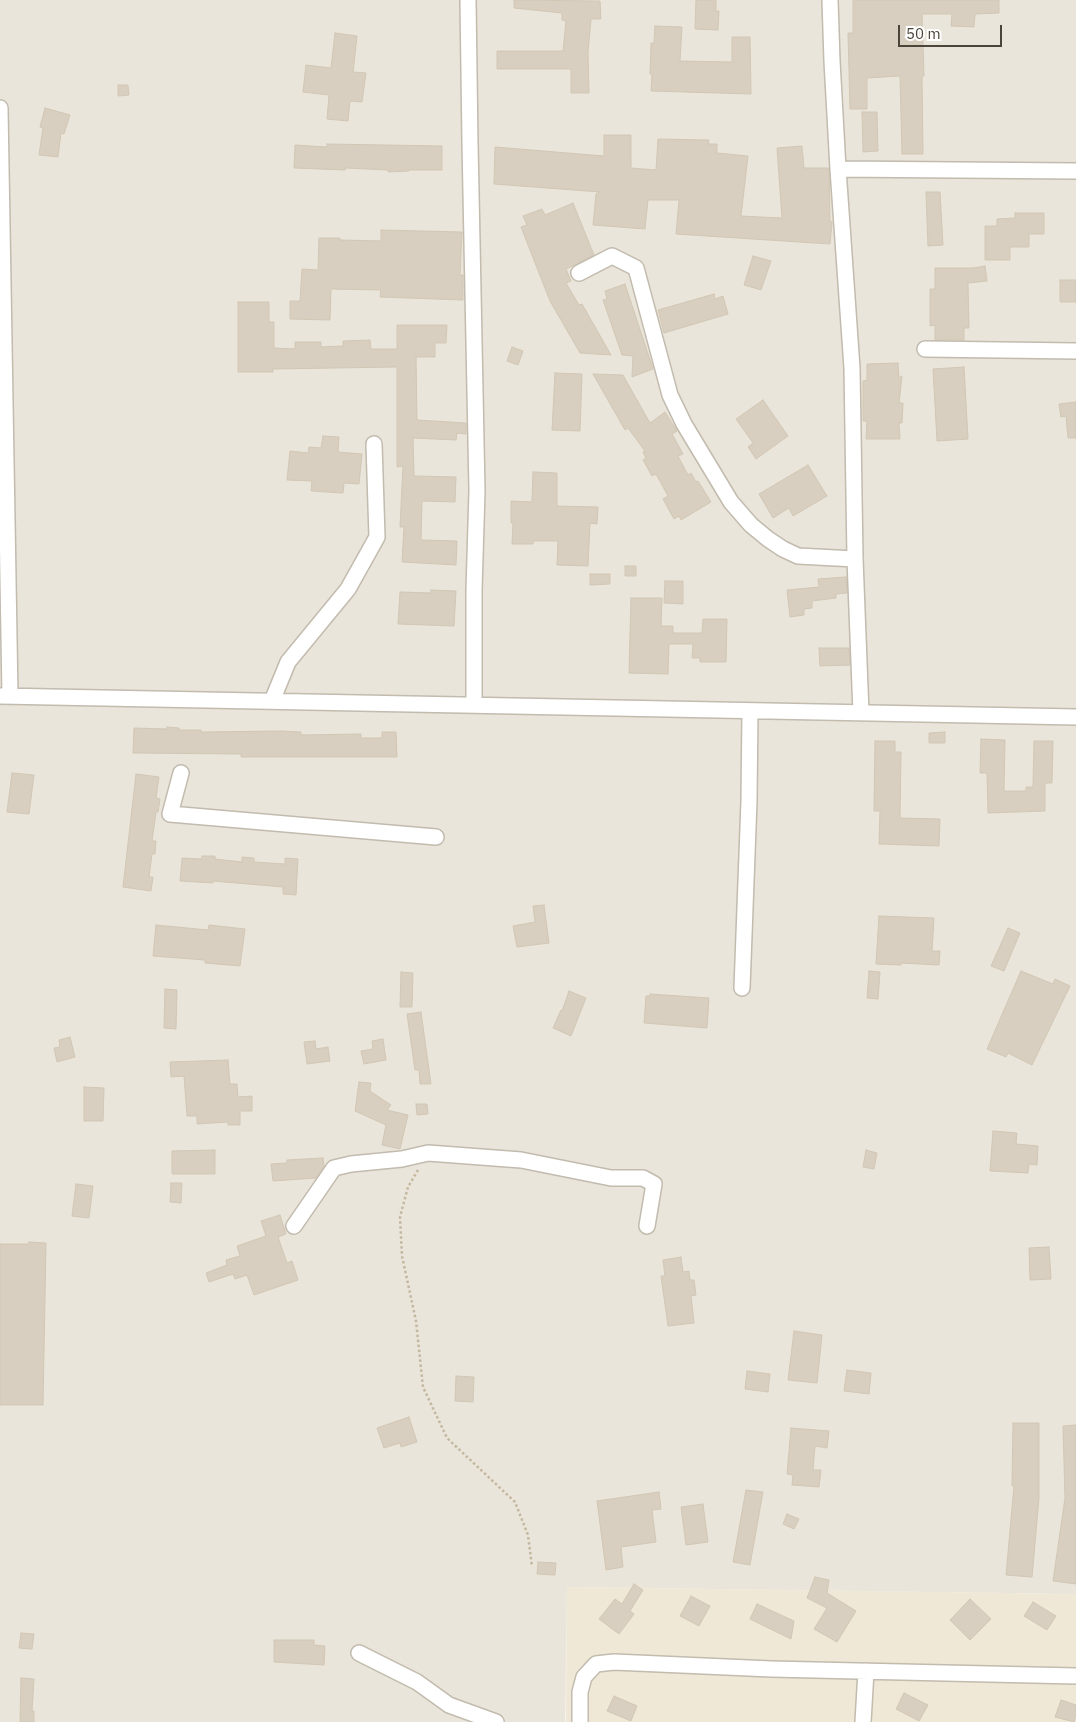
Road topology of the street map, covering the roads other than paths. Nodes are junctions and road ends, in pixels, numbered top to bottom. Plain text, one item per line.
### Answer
1 (468, 0) edge
2 (830, 0) edge
3 (0, 108) edge
4 (838, 169) junction
5 (1076, 171) edge
6 (579, 273) dead end
7 (925, 349) dead end
8 (1076, 351) edge
9 (374, 444) dead end
10 (855, 559) junction
11 (5, 696) edge
12 (272, 701) junction
13 (474, 705) junction
14 (750, 710) junction
15 (861, 713) junction
16 (1076, 717) edge
17 (181, 773) dead end
18 (436, 837) dead end
19 (742, 988) dead end
20 (294, 1226) dead end
21 (647, 1226) dead end
22 (359, 1653) dead end
23 (866, 1671) junction
24 (1076, 1676) edge
25 (496, 1722) edge
26 (580, 1722) edge
27 (863, 1722) edge

1 - 13 street
2 - 4 street
3 - 11 street
4 - 5 street
4 - 10 street
6 - 10 street
7 - 8 street
9 - 12 street
10 - 15 street
11 - 12 street
12 - 13 street
13 - 14 street
14 - 15 street
14 - 19 street
15 - 16 street
17 - 18 street
20 - 21 street
22 - 25 street
23 - 24 street
23 - 26 street
23 - 27 street

